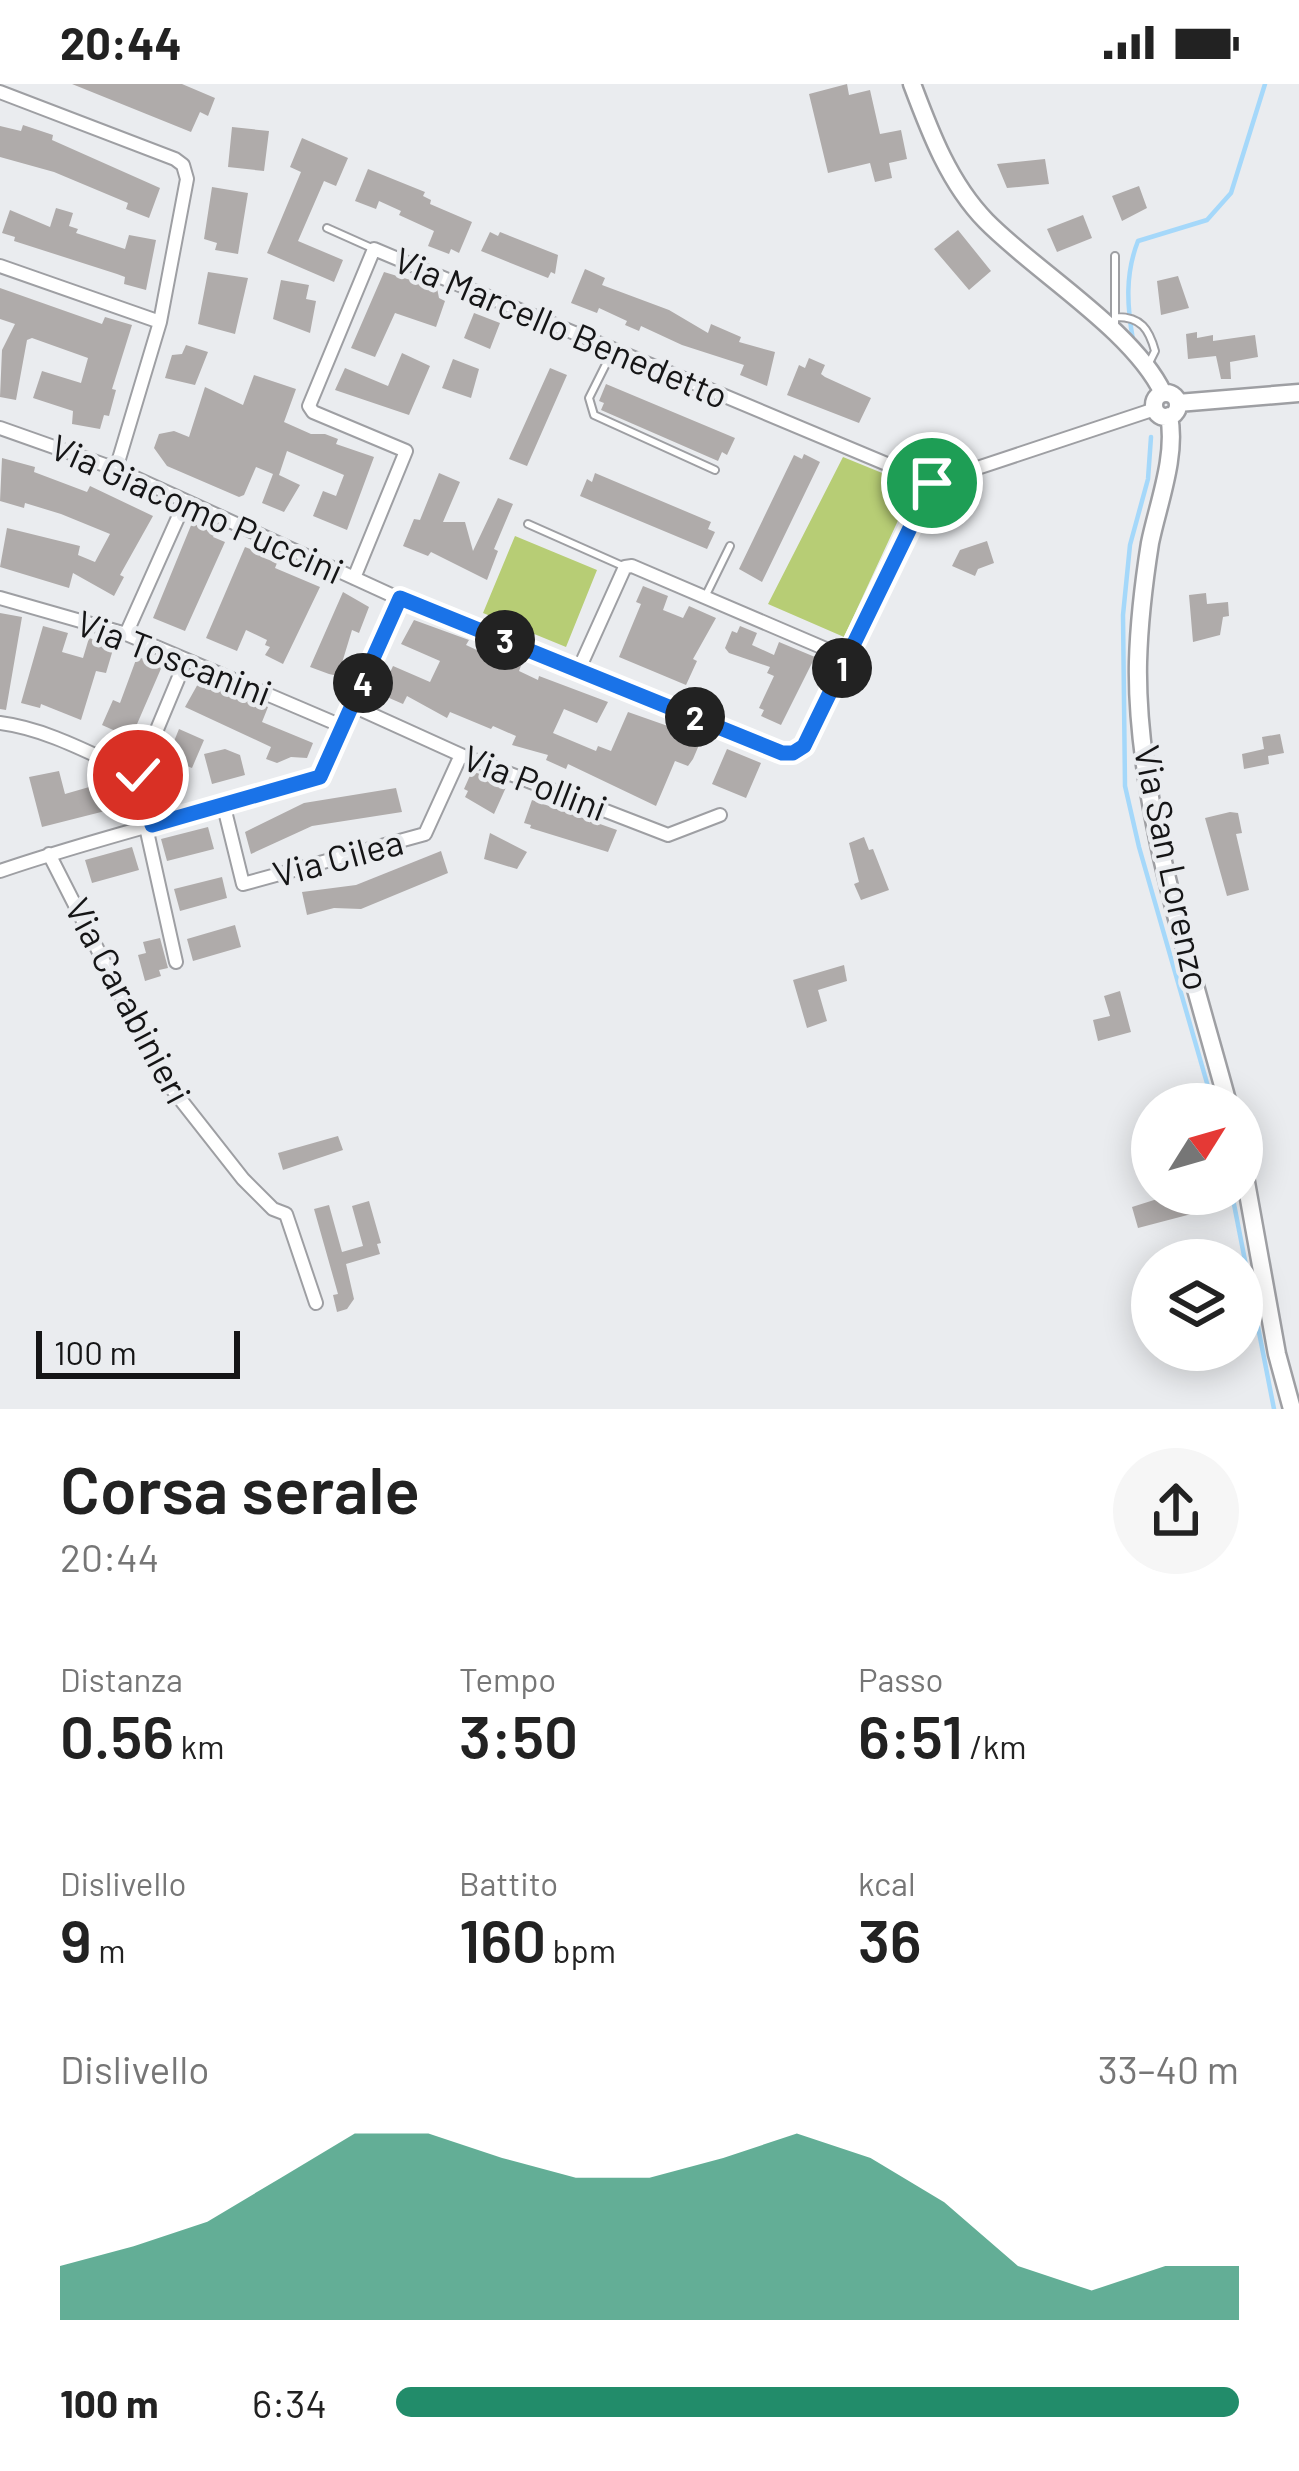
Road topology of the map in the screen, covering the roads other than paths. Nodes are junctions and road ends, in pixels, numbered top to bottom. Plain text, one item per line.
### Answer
1 (912, 84) edge
2 (0, 92) edge
3 (327, 228) dead end
4 (374, 249) junction
5 (1115, 256) dead end
6 (0, 266) edge
7 (1121, 321) junction
8 (160, 322) junction
9 (613, 350) junction
10 (1147, 367) junction
11 (1299, 393) edge
12 (1166, 405) junction
13 (0, 428) edge
14 (116, 470) junction
15 (715, 470) dead end
16 (932, 483) junction
17 (185, 502) junction
18 (528, 524) dead end
19 (730, 547) dead end
20 (625, 567) junction
21 (354, 578) junction
22 (705, 597) junction
23 (0, 598) edge
24 (400, 598) junction
25 (126, 634) junction
26 (847, 658) junction
27 (186, 659) junction
28 (579, 669) junction
29 (352, 706) junction
30 (0, 722) edge
31 (344, 728) junction
32 (461, 755) junction
33 (138, 775) junction
34 (224, 807) junction
35 (720, 814) dead end
36 (149, 826) junction
37 (49, 854) junction
38 (0, 871) edge
39 (176, 962) dead end
40 (1222, 1083) edge
41 (1252, 1215) edge
42 (316, 1303) dead end
43 (1292, 1409) edge

1 - 7 street
2 - 8 street
3 - 4 lane
4 - 9 street, Via Marcello Benedetto
4 - 21 street, Via Marcello Benedetto
5 - 7 lane
6 - 8 street
7 - 10 street
7 - 10 lane
8 - 14 street
9 - 15 lane
9 - 16 street, Via Marcello Benedetto
10 - 12 street
11 - 12 street
12 - 16 street
12 - 40 street, Via San Lorenzo
13 - 14 street, Via Giacomo Puccini
14 - 17 street, Via Giacomo Puccini
16 - 26 street
17 - 21 street, Via Giacomo Puccini
17 - 25 street
18 - 20 lane
19 - 22 lane
20 - 22 street
20 - 28 street
21 - 24 street, Via Giacomo Puccini
22 - 26 street
23 - 25 street, Via Toscanini
24 - 28 street, Via Giacomo Puccini
24 - 29 street
25 - 27 street, Via Toscanini
26 - 28 street, Via Giacomo Puccini
27 - 31 street, Via Toscanini
27 - 33 street
29 - 31 street
29 - 32 street, Via Pollini
30 - 33 street
31 - 34 street
32 - 34 street, Via Cilea
32 - 35 street, Via Pollini
33 - 36 street
34 - 36 street
36 - 37 street
36 - 39 street
37 - 38 street, Via Carabinieri
37 - 42 street, Via Carabinieri
41 - 43 street

